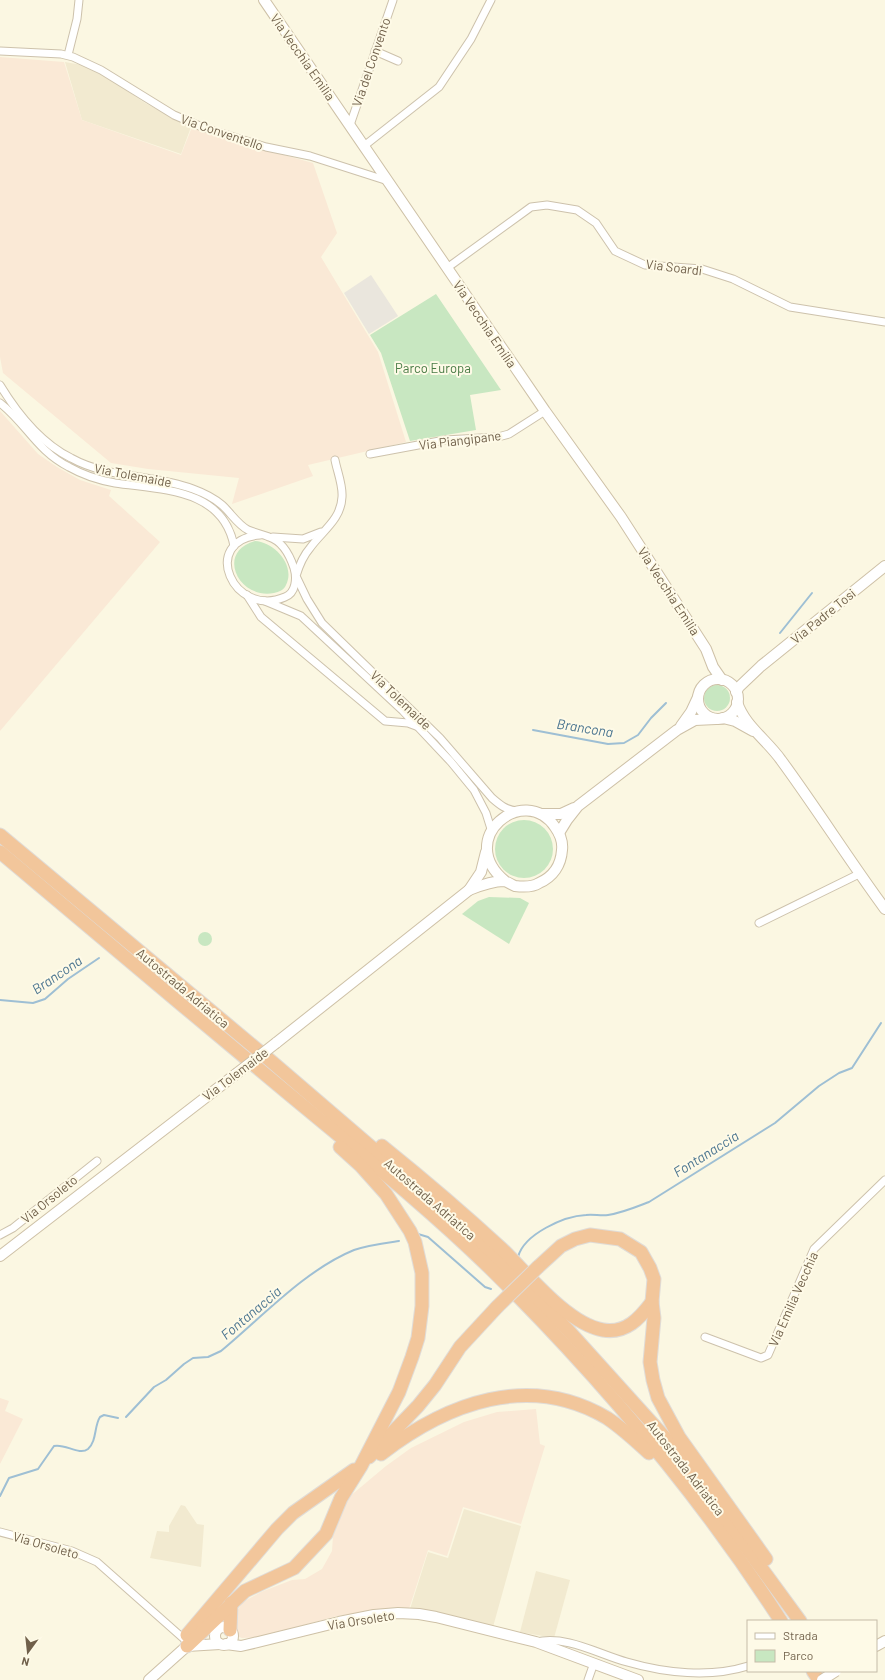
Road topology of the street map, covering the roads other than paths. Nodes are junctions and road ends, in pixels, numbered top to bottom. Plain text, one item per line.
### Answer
1 (79, 0) edge
2 (264, 0) edge
3 (393, 0) edge
4 (491, 0) edge
5 (0, 51) edge
6 (375, 51) junction
7 (68, 55) junction
8 (398, 60) dead end
9 (350, 125) junction
10 (364, 146) junction
11 (388, 181) junction
12 (447, 268) junction
13 (885, 322) edge
14 (0, 385) edge
15 (0, 403) edge
16 (545, 411) junction
17 (370, 454) dead end
18 (335, 460) dead end
19 (328, 528) junction
20 (260, 535) junction
21 (270, 537) junction
22 (234, 546) junction
23 (885, 566) edge
24 (296, 576) junction
25 (247, 595) junction
26 (264, 600) junction
27 (706, 649) junction
28 (761, 666) junction
29 (724, 680) junction
30 (706, 683) junction
31 (698, 697) junction
32 (737, 697) junction
33 (719, 719) junction
34 (416, 726) junction
35 (677, 730) junction
36 (761, 736) junction
37 (578, 806) junction
38 (519, 811) junction
39 (541, 814) junction
40 (491, 829) junction
41 (559, 833) junction
42 (0, 835) edge
43 (0, 852) edge
44 (486, 852) junction
45 (859, 874) junction
46 (505, 881) junction
47 (468, 890) junction
48 (885, 909) edge
49 (759, 924) dead end
50 (184, 1007) junction
51 (272, 1062) junction
52 (97, 1161) dead end
53 (885, 1180) edge
54 (0, 1235) edge
55 (0, 1256) edge
56 (652, 1302) junction
57 (705, 1337) dead end
58 (361, 1466) junction
59 (686, 1486) junction
60 (0, 1532) edge
61 (230, 1603) junction
62 (797, 1617) edge
63 (780, 1620) edge
64 (231, 1632) junction
65 (185, 1642) junction
66 (258, 1642) junction
67 (536, 1642) junction
68 (223, 1644) junction
69 (594, 1663) junction
70 (747, 1666) edge
71 (814, 1672) edge
72 (834, 1672) edge
73 (152, 1677) edge
74 (588, 1680) edge
75 (638, 1680) edge
76 (820, 1680) edge

1 - 7 street
2 - 9 street, Via Vecchia Emilia
3 - 6 street, Via del Convento
4 - 10 street
5 - 7 street, Via Conventello
6 - 8 street
6 - 9 street, Via del Convento
7 - 11 street, Via Conventello
9 - 10 street, Via Vecchia Emilia
10 - 11 street, Via Vecchia Emilia
11 - 12 street, Via Vecchia Emilia
12 - 13 street, Via Soardi
12 - 16 street, Via Vecchia Emilia
14 - 20 street, Via Tolemaide
15 - 22 street, Via Tolemaide
16 - 17 street, Via Piangipane
16 - 27 street, Via Vecchia Emilia
18 - 19 street, Via Tolemaide
19 - 21 street, Via Tolemaide
19 - 24 street, Via Tolemaide
20 - 21 street, Via Tolemaide
20 - 22 street, Via Tolemaide
21 - 24 street, Via Tolemaide
22 - 25 street, Via Tolemaide
23 - 28 street, Via Padre Tosi
24 - 26 street, Via Tolemaide
24 - 38 street, Via Tolemaide
25 - 26 street, Via Tolemaide
25 - 34 street
26 - 34 street, Via Tolemaide
27 - 29 street, Via Vecchia Emilia
27 - 30 street
28 - 29 street
28 - 32 street
29 - 30 street
29 - 32 street
30 - 31 street, Via Tolemaide
31 - 33 street
31 - 35 street, Via Tolemaide
32 - 33 street
32 - 36 street
33 - 35 street, Via Tolemaide
33 - 36 street
34 - 40 street, Via Tolemaide
35 - 37 street, Via Tolemaide
36 - 45 street
37 - 39 street, Via Tolemaide
37 - 41 street, Via Tolemaide
38 - 39 street, Via Tolemaide
38 - 40 street, Via Tolemaide
39 - 41 street
40 - 44 street, Via Tolemaide
41 - 46 street, Via Tolemaide
42 - 51 highway, Autostrada Adriatica
43 - 50 highway, Autostrada Adriatica
44 - 46 street, Via Tolemaide
44 - 47 street, Via Tolemaide
45 - 48 street
45 - 49 street
46 - 47 street, Via Tolemaide
47 - 55 street, Via Tolemaide, bridge
50 - 58 highway
50 - 59 highway, Autostrada Adriatica
51 - 56 highway
51 - 62 highway, Autostrada Adriatica
52 - 54 street, Via Orsoleto
53 - 57 street, Via Emilia Vecchia
56 - 58 highway, bridge
56 - 62 highway
58 - 59 highway
58 - 61 highway
58 - 65 highway
59 - 63 highway, Autostrada Adriatica
60 - 65 street, Via Orsoleto
61 - 64 highway
61 - 65 highway
64 - 66 street, Via Orsoleto
64 - 68 street
64 - 68 street
65 - 68 street, Via Orsoleto
65 - 73 street
66 - 67 street, Via Orsoleto
66 - 68 street, Via Orsoleto
67 - 69 street, Via Orsoleto
67 - 70 street, Via Orsoleto
69 - 74 street
69 - 75 street, Via Orsoleto
71 - 76 highway
72 - 76 street, bridge

